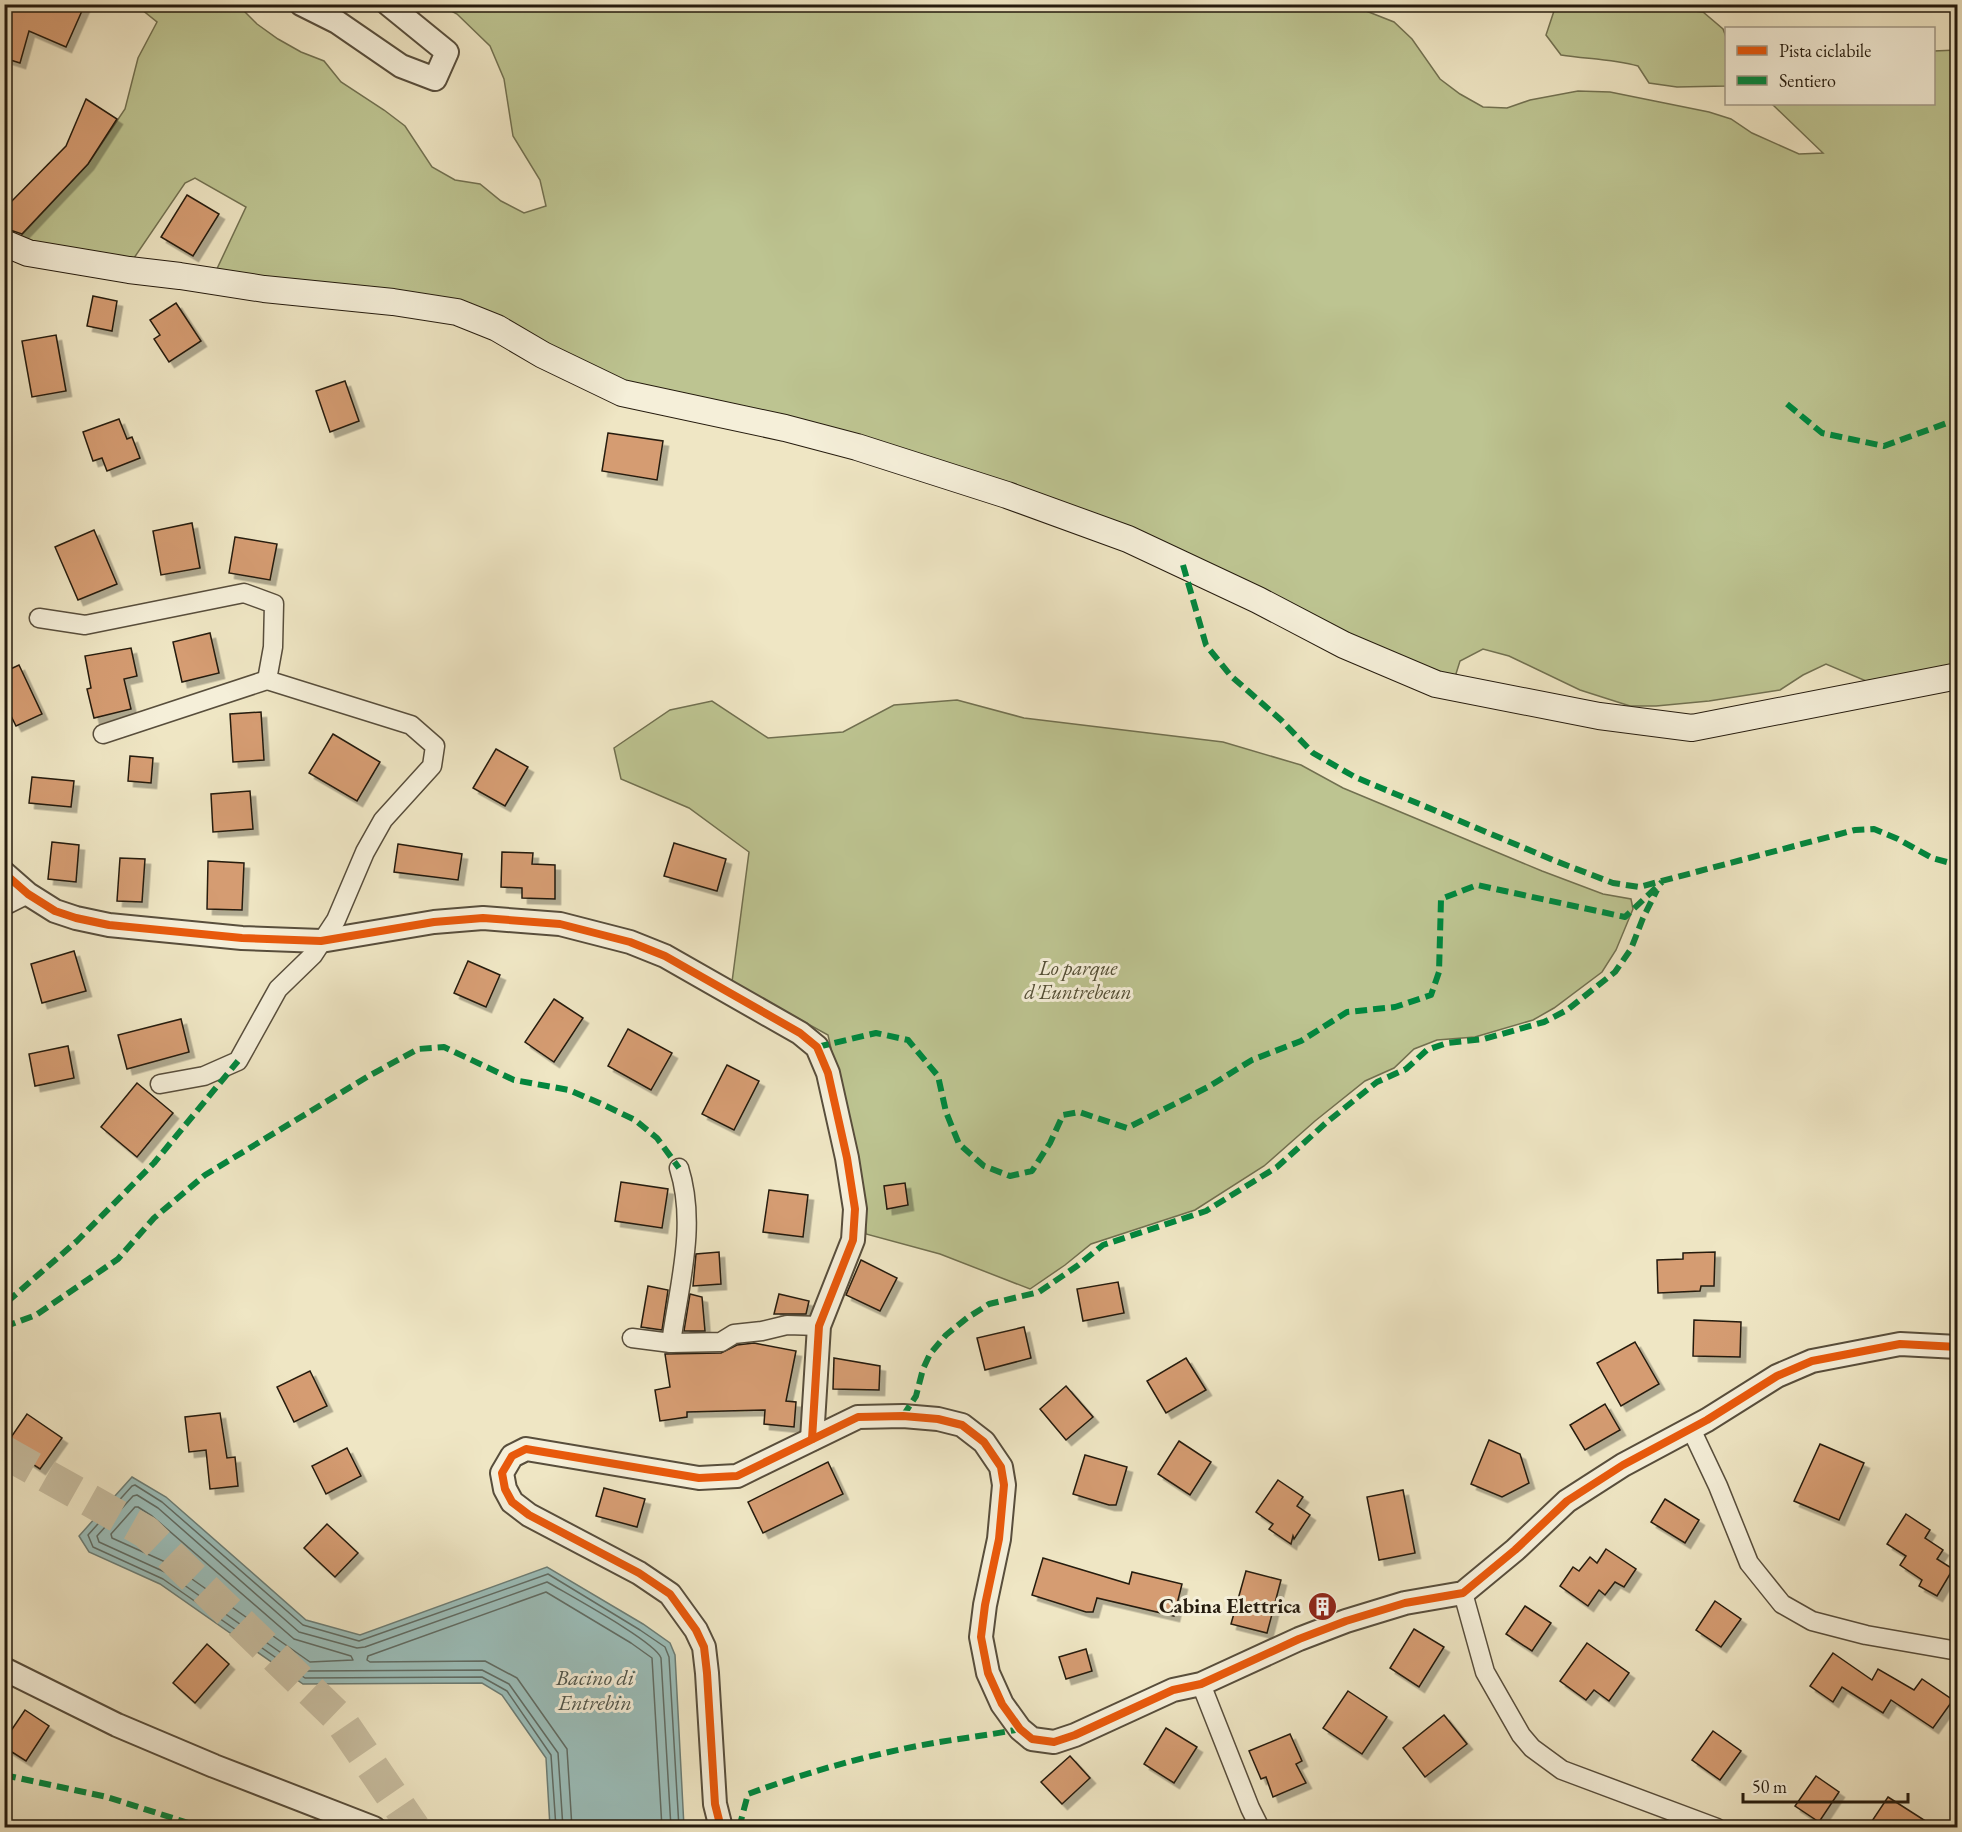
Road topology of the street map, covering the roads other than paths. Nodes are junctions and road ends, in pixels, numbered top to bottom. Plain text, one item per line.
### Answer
1 (301, 4) edge
2 (388, 4) edge
3 (4, 243) edge
4 (39, 618) dead end
5 (1958, 676) edge
6 (267, 680) junction
7 (103, 734) dead end
8 (4, 873) edge
9 (28, 894) junction
10 (4, 906) edge
11 (321, 941) junction
12 (160, 1084) dead end
13 (679, 1168) dead end
14 (819, 1326) junction
15 (632, 1338) dead end
16 (671, 1343) junction
17 (1958, 1347) edge
18 (1691, 1429) junction
19 (812, 1439) junction
20 (1463, 1593) junction
21 (1958, 1651) edge
22 (4, 1669) edge
23 (1201, 1684) junction
24 (374, 1827) edge
25 (721, 1827) edge
26 (1260, 1827) edge
27 (1717, 1827) edge

1 - 2 street
3 - 5 main road
4 - 6 street
6 - 7 street
6 - 11 street
8 - 9 street
9 - 10 street
9 - 11 street
11 - 12 street
11 - 14 street
13 - 16 street
14 - 16 street
14 - 19 street
15 - 16 street
17 - 18 street
18 - 20 street
18 - 21 street
19 - 23 street
19 - 25 street
20 - 23 street
20 - 27 street
22 - 24 street
23 - 26 street

